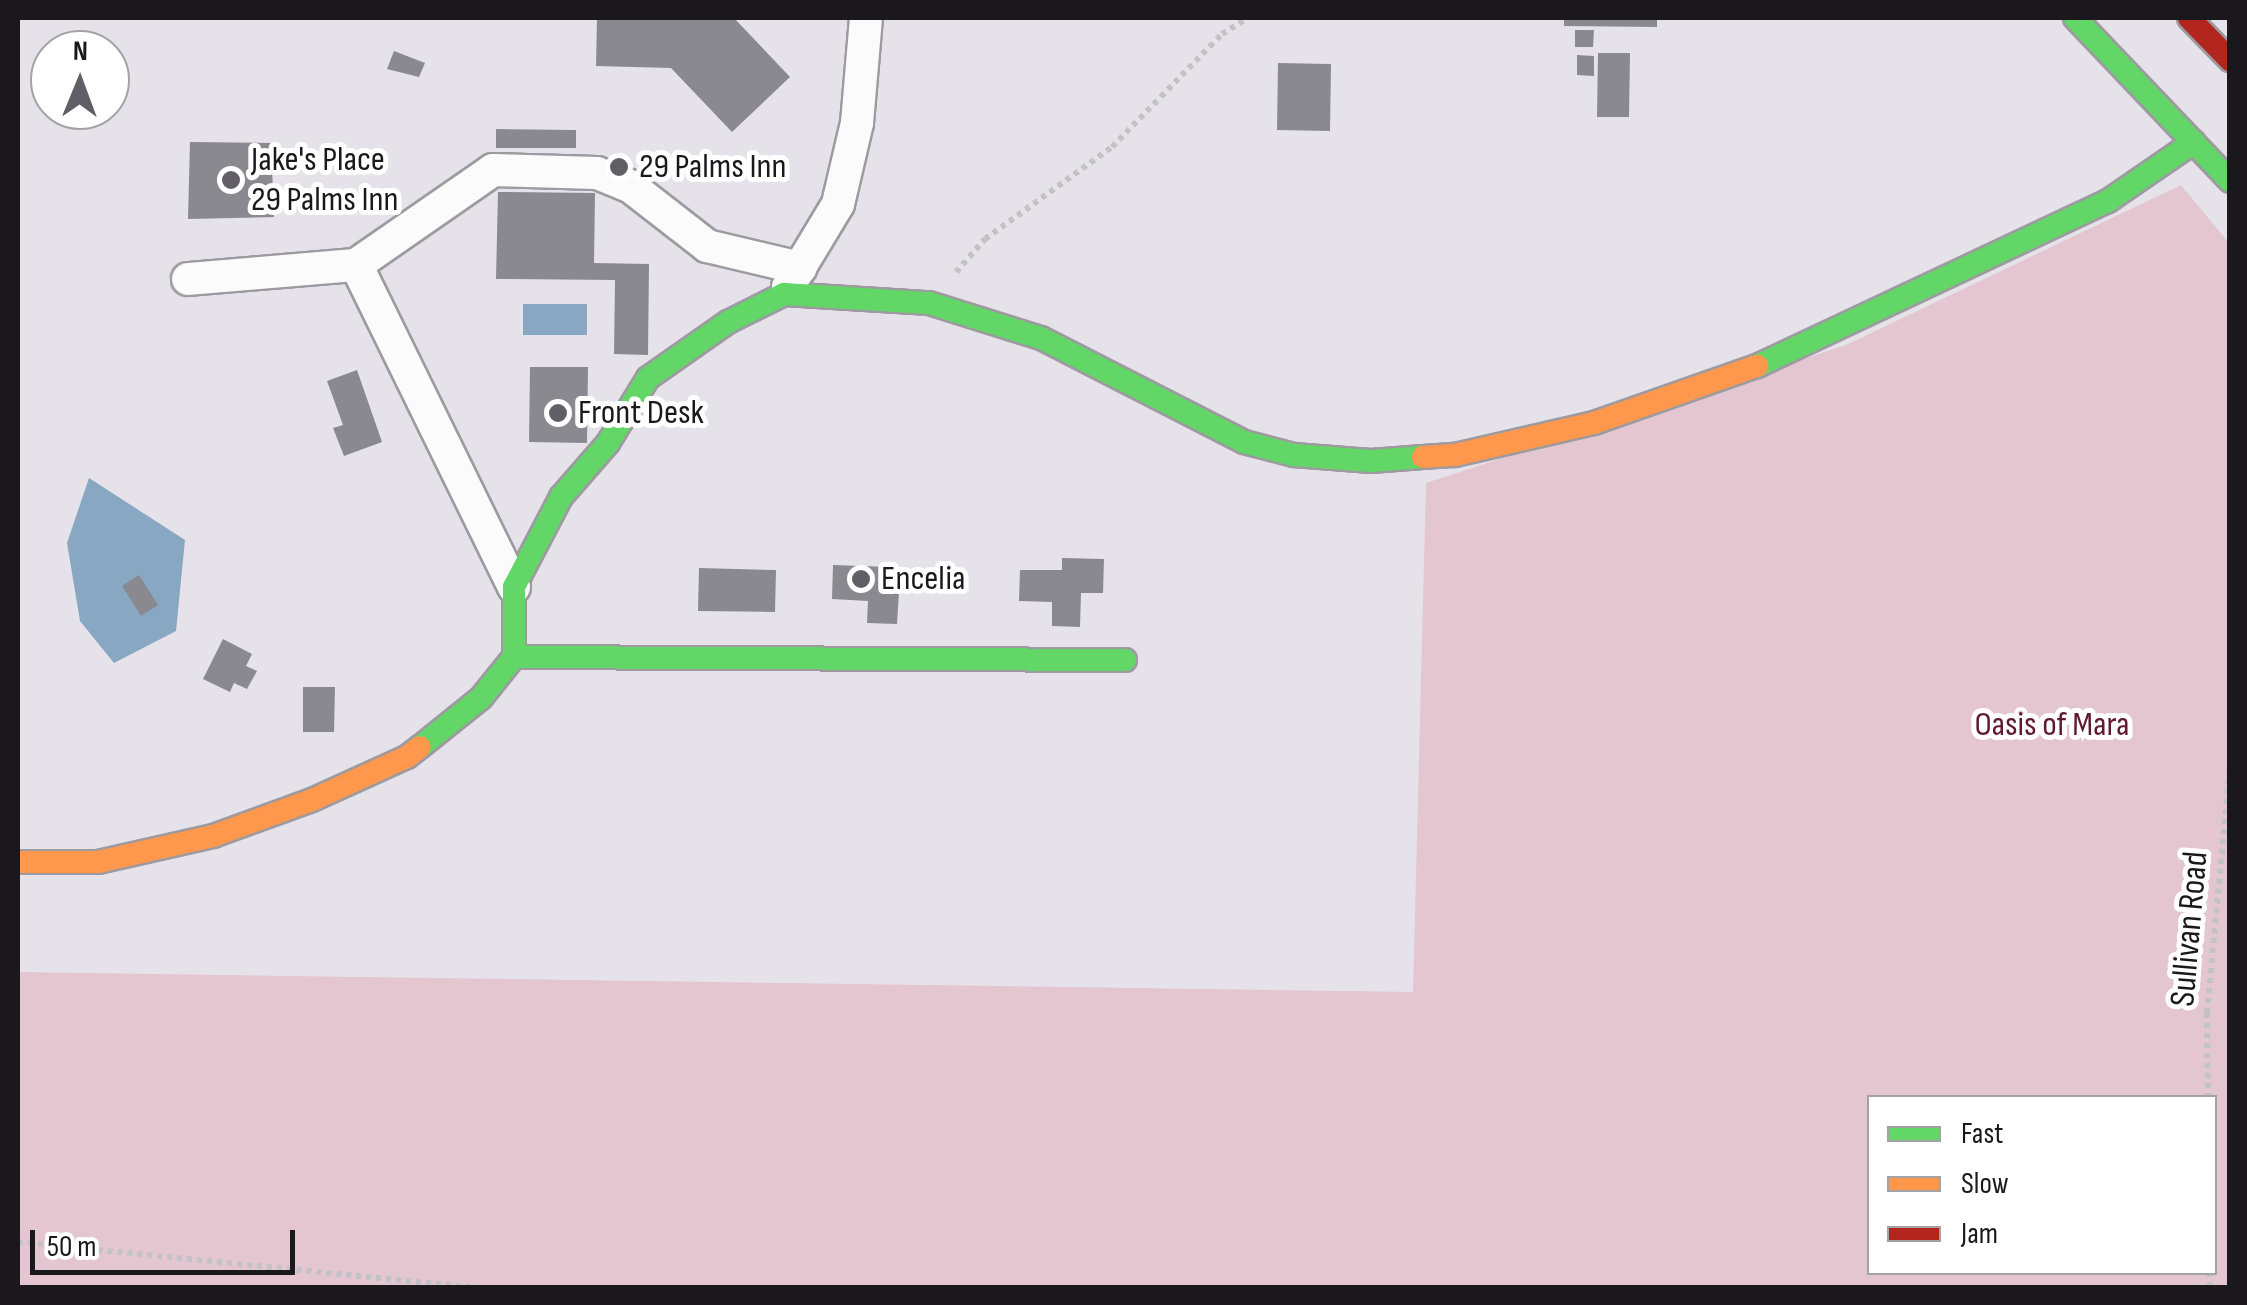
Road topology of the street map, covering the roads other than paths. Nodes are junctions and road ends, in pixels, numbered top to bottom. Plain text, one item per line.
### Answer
1 (866, 18) edge
2 (2075, 18) edge
3 (2189, 18) edge
4 (2230, 60) edge
5 (2194, 142) junction
6 (2230, 181) edge
7 (356, 264) junction
8 (188, 279) dead end
9 (792, 281) junction
10 (514, 587) junction
11 (514, 657) junction
12 (1125, 660) dead end
13 (18, 862) edge

1 - 9 street
2 - 5 street
3 - 4 street
5 - 6 street
5 - 9 street
7 - 8 street
7 - 9 street
7 - 10 street
9 - 10 street
10 - 11 street
11 - 12 street
11 - 13 street

